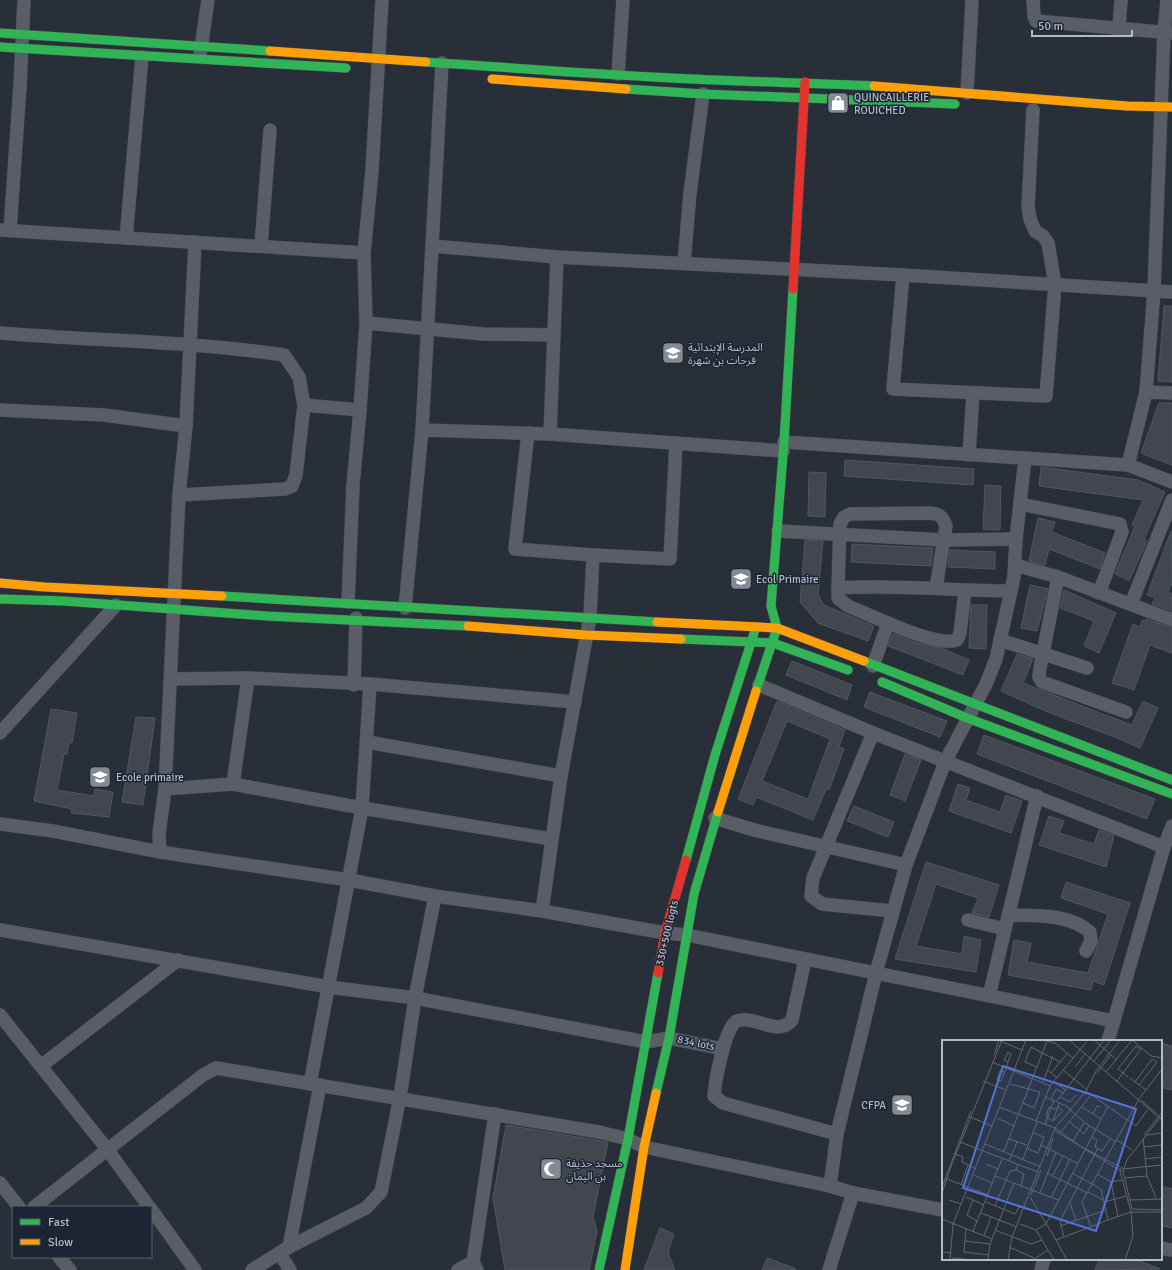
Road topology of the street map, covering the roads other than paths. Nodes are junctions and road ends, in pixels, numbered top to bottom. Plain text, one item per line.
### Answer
1 (24, 0) edge
2 (208, 0) edge
3 (382, 0) edge
4 (623, 0) edge
5 (972, 0) edge
6 (1033, 0) edge
7 (1121, 0) edge
8 (1167, 0) edge
9 (1119, 28) junction
10 (1168, 32) edge
11 (0, 33) edge
12 (23, 34) junction
13 (0, 47) edge
14 (21, 48) junction
15 (200, 53) junction
16 (142, 57) junction
17 (377, 67) junction
18 (354, 69) dead end
19 (441, 72) junction
20 (618, 74) junction
21 (480, 78) dead end
22 (805, 82) junction
23 (703, 94) junction
24 (804, 98) junction
25 (964, 99) junction
26 (1033, 110) dead end
27 (1164, 113) edge
28 (270, 130) dead end
29 (5, 230) edge
30 (126, 238) junction
31 (195, 242) junction
32 (261, 246) junction
33 (433, 246) junction
34 (364, 253) junction
35 (556, 257) junction
36 (684, 263) junction
37 (794, 269) junction
38 (903, 275) junction
39 (1055, 284) junction
40 (1154, 291) junction
41 (1172, 292) edge
42 (366, 323) junction
43 (428, 328) junction
44 (0, 334) edge
45 (554, 335) junction
46 (189, 344) junction
47 (1146, 392) junction
48 (973, 393) junction
49 (1172, 393) edge
50 (304, 405) junction
51 (0, 410) edge
52 (360, 410) junction
53 (186, 426) junction
54 (422, 430) junction
55 (528, 433) junction
56 (550, 434) junction
57 (676, 443) junction
58 (784, 446) junction
59 (969, 455) junction
60 (1025, 459) junction
61 (1128, 465) junction
62 (1172, 482) edge
63 (179, 495) junction
64 (1172, 500) edge
65 (1020, 504) junction
66 (778, 531) junction
67 (841, 536) junction
68 (1016, 539) junction
69 (944, 540) junction
70 (593, 555) junction
71 (1015, 565) junction
72 (1058, 577) junction
73 (4, 583) edge
74 (838, 588) junction
75 (936, 588) junction
76 (965, 591) junction
77 (1011, 591) junction
78 (1099, 593) junction
79 (174, 594) junction
80 (3, 599) edge
81 (348, 602) junction
82 (1131, 604) junction
83 (116, 605) junction
84 (771, 606) junction
85 (405, 608) junction
86 (173, 610) junction
87 (590, 617) junction
88 (356, 618) junction
89 (1172, 620) edge
90 (888, 623) junction
91 (756, 628) junction
92 (776, 628) junction
93 (586, 635) junction
94 (1000, 640) junction
95 (752, 642) junction
96 (772, 643) junction
97 (1042, 653) junction
98 (1087, 668) dead end
99 (871, 672) junction
100 (856, 673) dead end
101 (248, 678) junction
102 (171, 679) junction
103 (370, 684) junction
104 (354, 685) junction
105 (759, 685) junction
106 (575, 702) junction
107 (976, 703) junction
108 (1126, 712) dead end
109 (967, 718) junction
110 (0, 733) edge
111 (873, 734) junction
112 (367, 742) junction
113 (945, 762) junction
114 (561, 776) junction
115 (1172, 780) edge
116 (233, 784) junction
117 (165, 789) junction
118 (1172, 794) edge
119 (1037, 796) junction
120 (362, 808) junction
121 (715, 818) junction
122 (0, 824) edge
123 (1172, 826) edge
124 (551, 840) junction
125 (825, 846) junction
126 (1164, 847) junction
127 (160, 852) junction
128 (906, 865) junction
129 (349, 880) junction
130 (435, 896) junction
131 (542, 911) junction
132 (892, 911) junction
133 (1008, 915) junction
134 (968, 920) dead end
135 (1005, 929) junction
136 (0, 930) edge
137 (665, 933) junction
138 (687, 935) junction
139 (1086, 951) dead end
140 (178, 960) junction
141 (805, 960) junction
142 (876, 973) junction
143 (329, 987) junction
144 (989, 996) junction
145 (415, 998) junction
146 (0, 1015) edge
147 (1114, 1021) junction
148 (669, 1038) junction
149 (1108, 1040) edge
150 (646, 1042) junction
151 (723, 1049) junction
152 (41, 1066) junction
153 (315, 1085) junction
154 (400, 1097) junction
155 (495, 1114) junction
156 (837, 1134) junction
157 (628, 1139) junction
158 (644, 1147) junction
159 (108, 1149) junction
160 (0, 1183) edge
161 (830, 1186) junction
162 (854, 1193) junction
163 (18, 1206) edge
164 (35, 1206) edge
165 (149, 1206) edge
166 (942, 1210) edge
167 (152, 1211) edge
168 (1162, 1248) edge
169 (1172, 1250) edge
170 (284, 1251) junction
171 (60, 1258) edge
172 (1044, 1260) edge
173 (475, 1266) edge
174 (70, 1270) edge
175 (195, 1270) edge
176 (252, 1270) edge
177 (290, 1270) edge
178 (458, 1270) edge
179 (600, 1270) edge
180 (625, 1270) edge
181 (829, 1270) edge
182 (1041, 1270) edge

1 - 12 street
2 - 15 street
3 - 17 street
4 - 20 street
5 - 25 street
6 - 9 street
7 - 9 street
8 - 10 street
9 - 10 street
10 - 27 street
11 - 12 street
12 - 14 street
12 - 15 street
13 - 14 street
14 - 16 street
14 - 29 street
15 - 16 street
15 - 17 street
15 - 18 street
16 - 30 street
17 - 19 street
17 - 34 street
19 - 20 street
19 - 33 street
20 - 22 street
21 - 23 street
22 - 24 street
22 - 25 street
23 - 24 street
23 - 36 street
24 - 25 street
24 - 37 street
25 - 27 street
26 - 39 street
27 - 40 street
28 - 32 street
29 - 30 street
30 - 31 street
31 - 32 street
31 - 46 street
32 - 34 street
33 - 35 street
33 - 43 street
34 - 42 street
35 - 36 street
35 - 45 street
36 - 37 street
37 - 38 street
37 - 58 street
38 - 39 street
38 - 48 street
39 - 40 street
39 - 48 street
40 - 41 street
40 - 47 street
42 - 43 street
42 - 52 street
43 - 45 street
43 - 54 street
44 - 46 street
45 - 56 street
46 - 50 street
46 - 53 street
47 - 49 street
47 - 61 street
48 - 59 street
50 - 52 street
50 - 63 street
51 - 53 street
52 - 81 street
53 - 63 street
54 - 55 street
54 - 85 street
55 - 56 street
55 - 70 street
56 - 57 street
57 - 58 street
57 - 70 street
58 - 59 street
58 - 66 street
59 - 60 street
60 - 61 street
60 - 65 street
61 - 62 street
63 - 79 street
64 - 82 street
65 - 68 street
65 - 78 street
66 - 67 street
66 - 84 street
67 - 69 street
67 - 69 street
67 - 74 street
68 - 69 street
68 - 71 street
69 - 75 street
70 - 87 street
71 - 72 street
71 - 77 street
72 - 78 street
72 - 97 street
73 - 79 street
73 - 80 street
74 - 75 street
74 - 90 street
75 - 76 street
76 - 77 street
76 - 90 street
77 - 94 street
78 - 82 street
79 - 81 street
79 - 86 street
80 - 83 street
81 - 85 street
82 - 89 street
83 - 86 street
83 - 110 street
84 - 91 street, 330+500 logts
84 - 92 street
85 - 87 street
86 - 88 street
86 - 102 street
87 - 91 street
87 - 93 street
88 - 93 street
88 - 104 street
90 - 99 street
91 - 92 street
91 - 95 street, 330+500 logts
92 - 96 street
92 - 99 street
93 - 95 street
93 - 106 street
94 - 97 street
94 - 107 street
95 - 96 street
95 - 137 street, 330+500 logts
96 - 100 street
96 - 105 street
97 - 98 street
97 - 108 street
99 - 107 street
99 - 109 street
101 - 102 street
101 - 104 street
101 - 116 street
102 - 117 street
103 - 104 street
103 - 106 street
103 - 112 street
105 - 111 street
105 - 121 street
106 - 114 street
107 - 109 street
107 - 115 street
109 - 113 street
109 - 118 street
111 - 113 street
111 - 125 street
112 - 114 street
112 - 120 street
113 - 119 street
113 - 128 street
114 - 124 street
116 - 117 street
116 - 120 street
117 - 127 street
119 - 126 street
119 - 133 street
120 - 124 street
120 - 129 street
121 - 125 street
121 - 138 street
122 - 127 street
123 - 126 street
124 - 131 street
125 - 128 street
125 - 132 street
126 - 147 street
127 - 129 street
128 - 132 street
129 - 130 street
129 - 143 street
130 - 131 street
130 - 145 street
131 - 137 street
132 - 142 street
133 - 135 street
133 - 139 street
134 - 135 street
135 - 144 street
136 - 140 street
137 - 138 street
137 - 150 street, 330+500 logts
138 - 141 street
138 - 148 street
140 - 143 street
140 - 152 street
141 - 142 street
141 - 151 street
142 - 144 street
142 - 156 street
143 - 145 street
143 - 153 street
144 - 147 street
145 - 150 street
145 - 154 street
146 - 152 street
147 - 149 street
148 - 150 street
148 - 151 street, 834 lots
148 - 158 street
150 - 157 street, 330+500 logts
151 - 156 street
152 - 159 street
153 - 154 street
153 - 159 street
153 - 170 street
154 - 155 street
154 - 170 street
155 - 157 street
155 - 173 street
156 - 161 street
157 - 158 street
157 - 179 street, 330+500 logts
158 - 161 street
158 - 180 street
159 - 164 street
159 - 165 street
160 - 163 street
161 - 162 street
162 - 166 street
162 - 181 street
167 - 175 street
168 - 169 street
170 - 176 street
170 - 177 street
171 - 174 street
172 - 182 street
173 - 178 street

